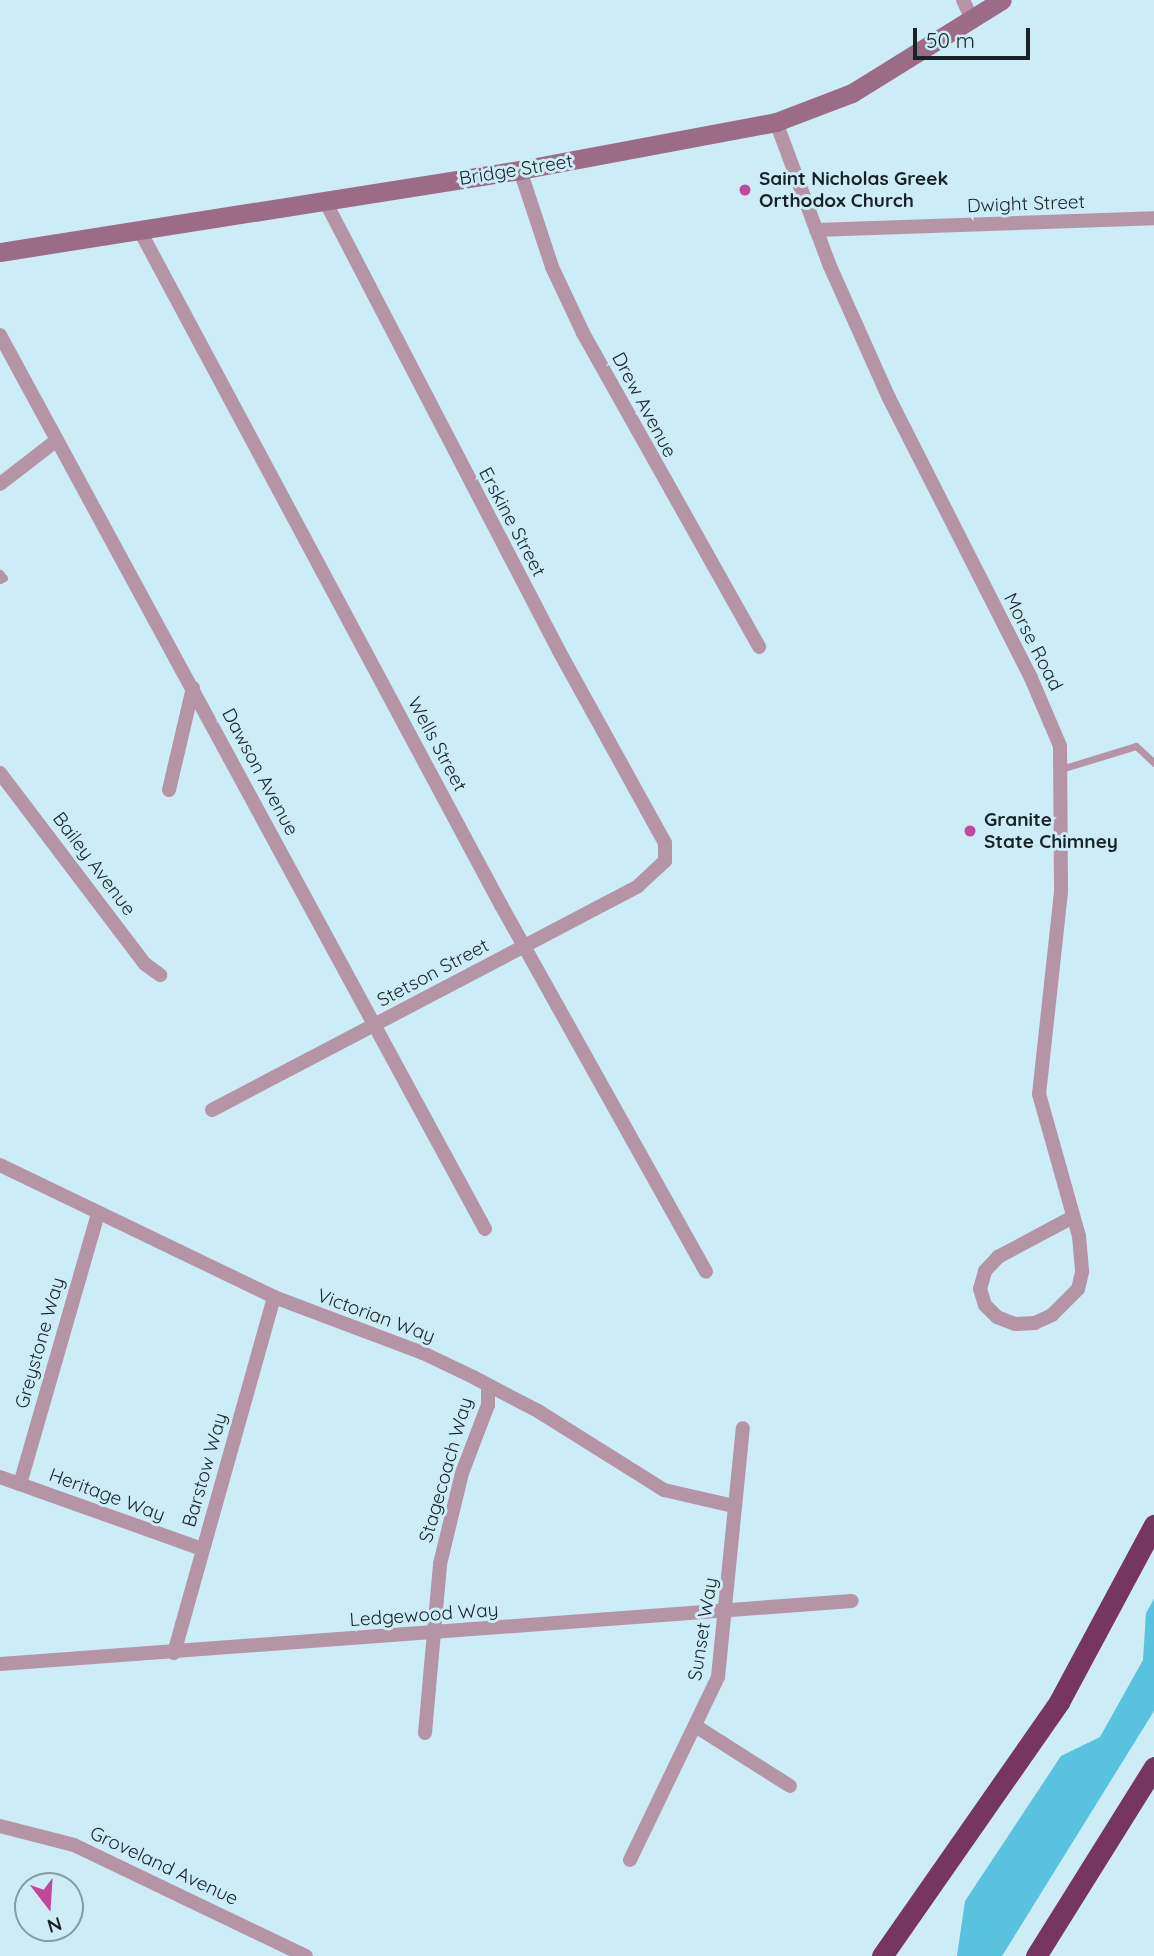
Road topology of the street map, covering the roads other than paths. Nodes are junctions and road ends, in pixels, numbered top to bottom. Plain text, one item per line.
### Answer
1 (962, 0) edge
2 (1002, 0) edge
3 (972, 19) junction
4 (776, 122) junction
5 (520, 170) junction
6 (324, 199) junction
7 (1154, 218) edge
8 (816, 230) junction
9 (140, 231) junction
10 (0, 252) edge
11 (0, 335) edge
12 (57, 440) junction
13 (0, 484) edge
14 (0, 573) edge
15 (0, 580) edge
16 (758, 647) dead end
17 (193, 688) junction
18 (1154, 763) edge
19 (1061, 769) junction
20 (0, 773) edge
21 (169, 790) dead end
22 (665, 861) joint
23 (526, 946) junction
24 (160, 975) dead end
25 (377, 1025) junction
26 (212, 1110) dead end
27 (0, 1165) edge
28 (98, 1213) junction
29 (1073, 1217) junction
30 (485, 1229) dead end
31 (706, 1272) dead end
32 (274, 1297) junction
33 (488, 1386) junction
34 (743, 1428) dead end
35 (0, 1477) edge
36 (20, 1484) junction
37 (734, 1506) junction
38 (1154, 1525) edge
39 (202, 1549) junction
40 (852, 1601) dead end
41 (728, 1611) junction
42 (435, 1633) junction
43 (174, 1653) junction
44 (0, 1664) edge
45 (697, 1727) junction
46 (425, 1733) dead end
47 (1154, 1767) edge
48 (790, 1786) dead end
49 (0, 1826) edge
50 (630, 1860) dead end
51 (306, 1956) edge
52 (882, 1956) edge
53 (1036, 1956) edge

1 - 3 street
2 - 3 street, Bridge Street
3 - 4 street, Bridge Street
4 - 5 street, Bridge Street
4 - 8 street, Morse Road
5 - 6 street, Bridge Street
5 - 16 street, Drew Avenue
6 - 9 street, Bridge Street
6 - 22 street, Erskine Street
7 - 8 street, Dwight Street
8 - 19 street, Morse Road
9 - 10 street, Bridge Street
9 - 23 street, Wells Street
11 - 12 street, Dawson Avenue
12 - 13 street
12 - 17 street, Dawson Avenue
14 - 15 lane
17 - 21 street
17 - 25 street, Dawson Avenue
18 - 19 lane
19 - 29 street, Morse Road
20 - 24 street, Bailey Avenue
22 - 23 street, Stetson Street
23 - 25 street, Stetson Street
23 - 31 street, Wells Street
25 - 26 street, Stetson Street
25 - 30 street, Dawson Avenue
27 - 28 street, Victorian Way
28 - 32 street, Victorian Way
28 - 36 street, Greystone Way
29 - 29 street, Morse Road
32 - 33 street, Victorian Way
32 - 39 street, Barstow Way
33 - 37 street, Victorian Way
33 - 42 street, Stagecoach Way
34 - 37 street, Sunset Way
35 - 36 street, Heritage Way
36 - 39 street, Heritage Way
37 - 41 street, Sunset Way
38 - 52 highway
39 - 43 street, Barstow Way
40 - 41 street, Ledgewood Way
41 - 42 street, Ledgewood Way
41 - 45 street, Sunset Way
42 - 43 street, Ledgewood Way
42 - 46 street, Stagecoach Way
43 - 44 street, Ledgewood Way
45 - 48 street
45 - 50 street, Sunset Way
47 - 53 highway
49 - 51 street, Groveland Avenue

